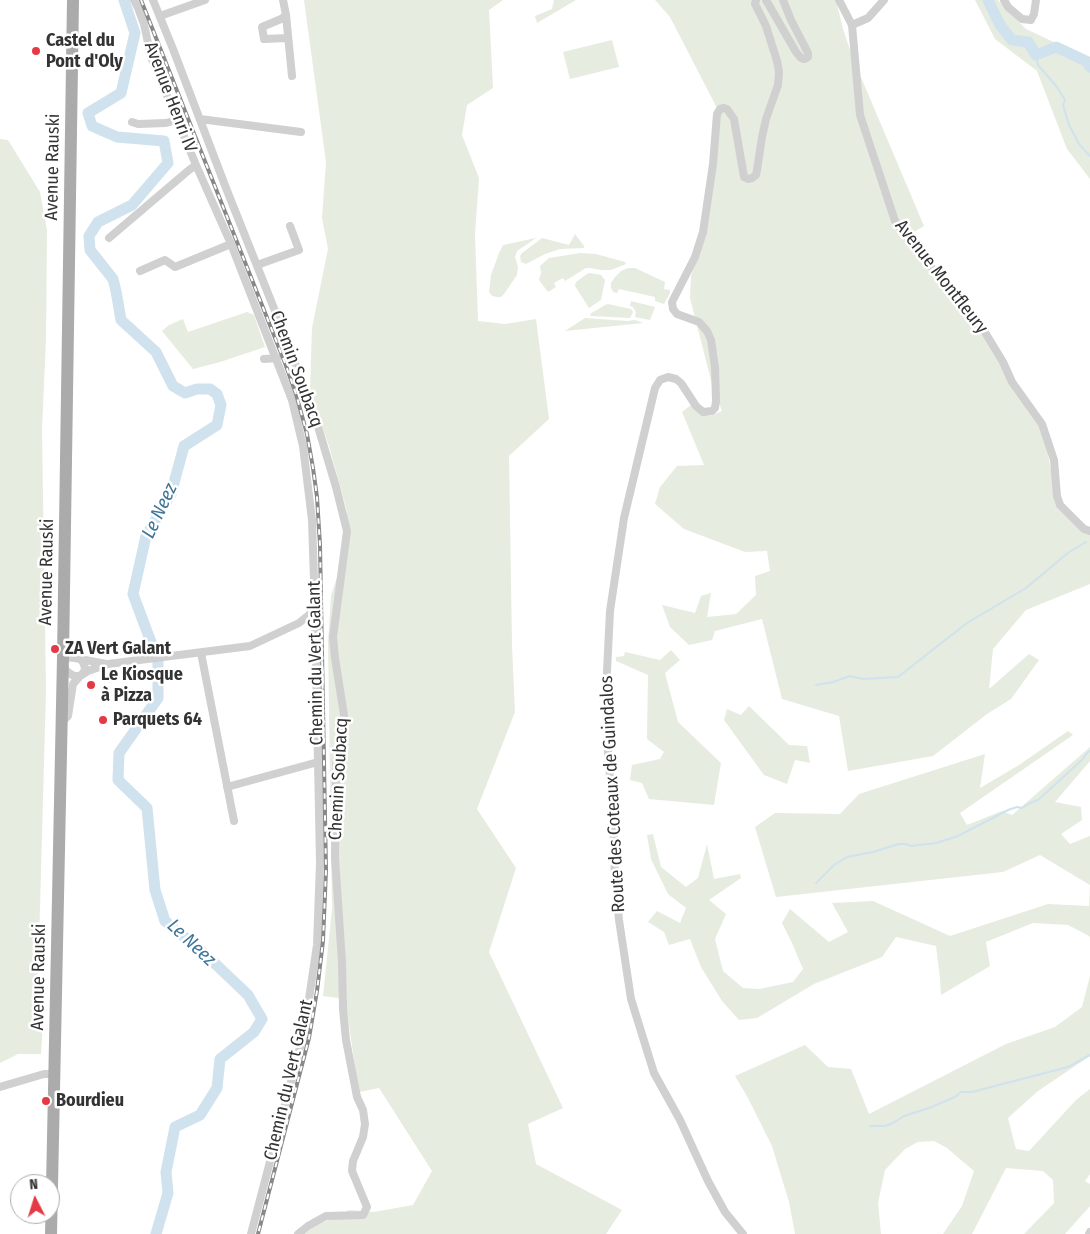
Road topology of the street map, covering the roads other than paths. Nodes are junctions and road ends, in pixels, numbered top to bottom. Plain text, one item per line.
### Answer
1 (73, 0) edge
2 (134, 0) edge
3 (153, 0) edge
4 (205, 0) edge
5 (283, 0) edge
6 (756, 0) edge
7 (766, 0) edge
8 (783, 0) edge
9 (839, 0) edge
10 (884, 0) edge
11 (1004, 0) edge
12 (1036, 0) edge
13 (286, 14) junction
14 (160, 16) junction
15 (852, 25) junction
16 (288, 38) junction
17 (292, 76) dead end
18 (200, 119) junction
19 (177, 120) junction
20 (132, 122) dead end
21 (301, 132) dead end
22 (196, 165) junction
23 (290, 226) dead end
24 (109, 238) dead end
25 (231, 244) junction
26 (258, 265) junction
27 (140, 271) dead end
28 (276, 358) junction
29 (264, 359) dead end
30 (1090, 532) edge
31 (315, 610) junction
32 (200, 653) junction
33 (80, 659) junction
34 (63, 662) junction
35 (108, 664) junction
36 (80, 676) junction
37 (62, 722) junction
38 (318, 762) junction
39 (227, 787) junction
40 (234, 822) dead end
41 (55, 1074) junction
42 (0, 1087) edge
43 (51, 1234) edge
44 (251, 1234) edge
45 (298, 1234) edge
46 (743, 1234) edge

1 - 34 main road, Avenue Rauski
2 - 19 street, Avenue Henri IV
3 - 14 street, Chemin Soubacq
4 - 14 street
5 - 13 street
6 - 46 street, Route des Coteaux de Guindalos
7 - 8 street
9 - 15 street, Avenue Montfleury
10 - 15 street
11 - 12 street
13 - 16 street
13 - 16 street
14 - 18 street, Chemin Soubacq
15 - 30 street, Avenue Montfleury
16 - 17 street
18 - 21 street
18 - 26 street, Chemin Soubacq
19 - 20 street
19 - 22 street, Avenue Henri IV
22 - 24 street
22 - 25 street, Chemin du Vert Galant
23 - 26 street
25 - 27 street
25 - 28 street, Chemin du Vert Galant
26 - 45 street, Chemin Soubacq
28 - 29 street
28 - 31 street, Chemin du Vert Galant
31 - 32 street
31 - 38 street, Chemin du Vert Galant
32 - 35 street
32 - 39 street
33 - 34 street
33 - 35 street
33 - 36 street
34 - 36 street
34 - 37 main road, Avenue Rauski
35 - 36 street
36 - 37 street
37 - 41 main road, Avenue Rauski
38 - 39 street
38 - 44 street, Chemin du Vert Galant
39 - 40 street
41 - 42 street
41 - 43 main road, Avenue Rauski

